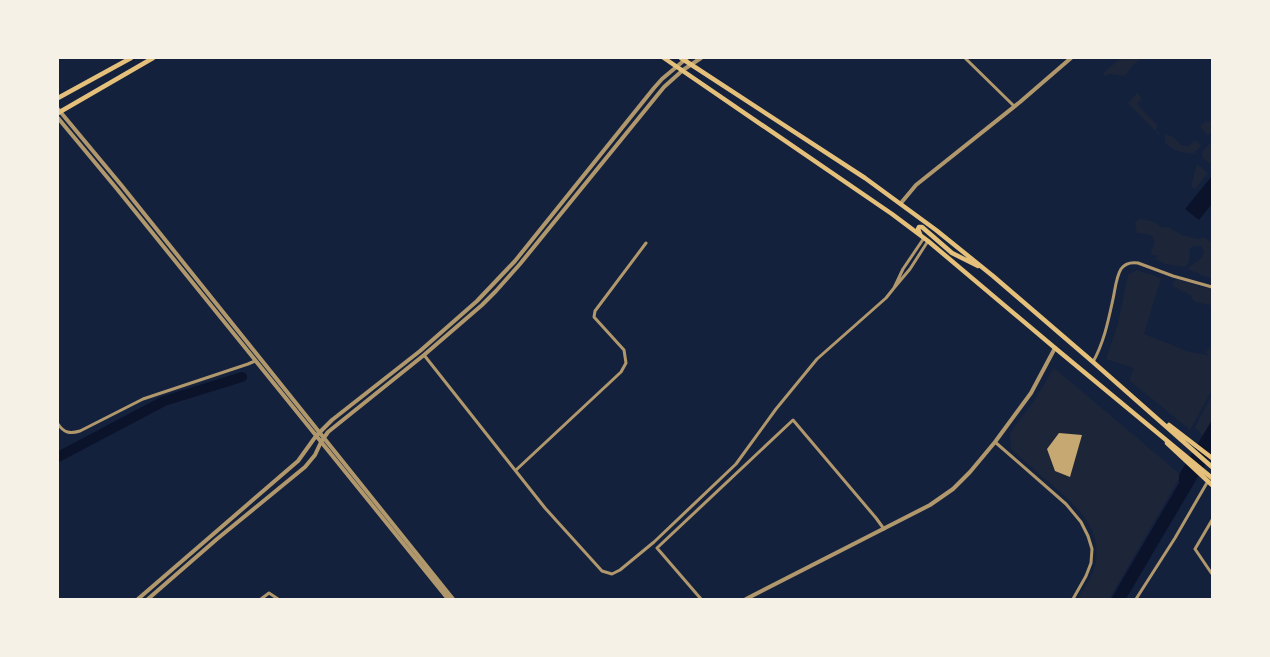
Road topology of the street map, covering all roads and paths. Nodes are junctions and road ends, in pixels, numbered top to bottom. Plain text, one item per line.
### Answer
1 (131, 58) edge
2 (154, 58) edge
3 (664, 58) edge
4 (701, 58) edge
5 (965, 58) edge
6 (1071, 58) edge
7 (684, 59) edge
8 (692, 65) junction
9 (676, 66) junction
10 (683, 70) junction
11 (58, 98) edge
12 (1014, 106) junction
13 (59, 112) edge
14 (58, 118) edge
15 (901, 203) junction
16 (924, 238) junction
17 (646, 244) dead end
18 (988, 272) junction
19 (1212, 287) edge
20 (894, 288) junction
21 (1055, 348) junction
22 (424, 355) junction
23 (255, 361) junction
24 (1093, 362) junction
25 (58, 424) edge
26 (320, 432) junction
27 (316, 436) junction
28 (322, 440) junction
29 (995, 442) junction
30 (1191, 446) junction
31 (1212, 458) edge
32 (1212, 467) edge
33 (516, 470) junction
34 (1210, 478) edge
35 (1212, 485) edge
36 (1212, 520) edge
37 (884, 529) junction
38 (1212, 574) edge
39 (157, 582) junction
40 (162, 587) junction
41 (138, 599) edge
42 (148, 599) edge
43 (261, 599) edge
44 (278, 599) edge
45 (448, 599) edge
46 (453, 599) edge
47 (701, 599) edge
48 (746, 599) edge
49 (1073, 599) edge
50 (1136, 599) edge

1 - 11 main road
2 - 13 main road
3 - 9 main road
4 - 8 street
5 - 12 street
6 - 12 street
7 - 8 main road
7 - 9 street
8 - 10 street
8 - 15 main road
9 - 10 main road
9 - 26 street
10 - 16 main road
10 - 22 street
12 - 15 street
13 - 26 street
14 - 23 street
15 - 18 main road
16 - 18 main road
16 - 20 street
16 - 20 street
16 - 21 main road
17 - 33 street
18 - 24 main road
19 - 24 street
20 - 33 street
21 - 29 street
21 - 34 main road
22 - 28 street
22 - 33 street
23 - 25 street
23 - 27 street
24 - 30 main road
26 - 27 street
26 - 28 street
27 - 28 street
27 - 39 street
28 - 40 street
28 - 45 street
28 - 46 street
29 - 37 street
29 - 49 street
30 - 31 main road
30 - 32 main road
34 - 35 main road
34 - 50 street
36 - 38 street
37 - 47 street
37 - 48 street
39 - 40 street
39 - 41 street
40 - 42 street
43 - 44 street

